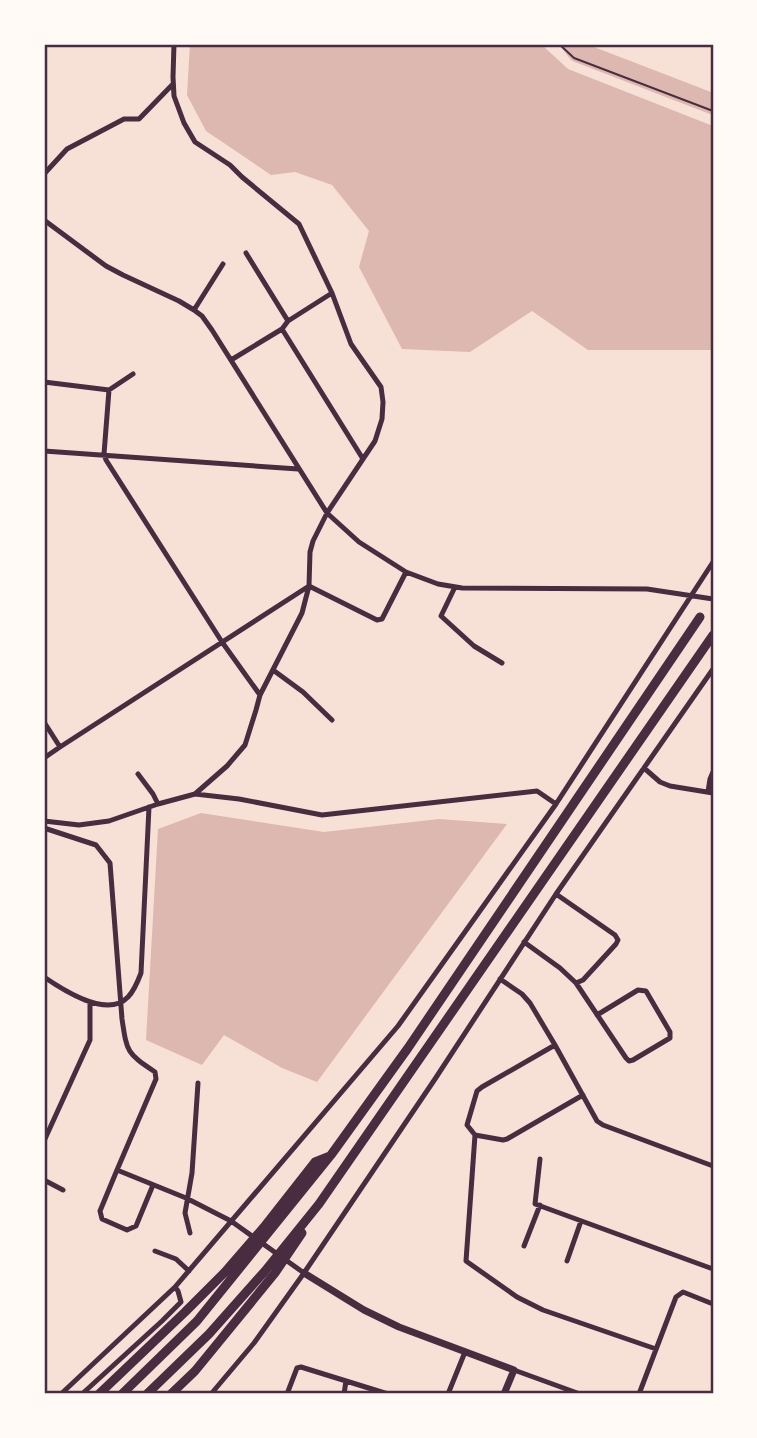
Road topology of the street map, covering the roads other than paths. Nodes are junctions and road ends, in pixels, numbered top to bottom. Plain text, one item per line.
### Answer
1 (174, 44) edge
2 (173, 84) junction
3 (44, 174) edge
4 (44, 220) edge
5 (246, 253) dead end
6 (223, 264) dead end
7 (332, 293) junction
8 (194, 310) junction
9 (288, 321) junction
10 (282, 329) junction
11 (231, 360) junction
12 (133, 374) dead end
13 (44, 382) edge
14 (109, 390) junction
15 (44, 451) edge
16 (104, 454) junction
17 (363, 459) junction
18 (298, 468) junction
19 (327, 513) junction
20 (713, 562) edge
21 (406, 572) junction
22 (309, 586) junction
23 (454, 587) junction
24 (692, 596) junction
25 (713, 599) edge
26 (700, 617) dead end
27 (713, 635) edge
28 (222, 642) junction
29 (502, 663) dead end
30 (713, 669) edge
31 (273, 670) junction
32 (260, 695) junction
33 (332, 720) dead end
34 (44, 722) edge
35 (60, 747) junction
36 (44, 758) edge
37 (644, 768) junction
38 (713, 772) edge
39 (138, 774) dead end
40 (710, 792) edge
41 (195, 794) junction
42 (158, 804) junction
43 (556, 804) junction
44 (149, 807) junction
45 (44, 821) edge
46 (44, 828) edge
47 (556, 894) junction
48 (524, 942) junction
49 (44, 978) edge
50 (500, 979) junction
51 (576, 983) junction
52 (90, 1002) junction
53 (121, 1003) junction
54 (597, 1015) junction
55 (555, 1045) junction
56 (198, 1083) dead end
57 (583, 1095) junction
58 (475, 1135) junction
59 (44, 1141) edge
60 (331, 1155) junction
61 (540, 1159) dead end
62 (713, 1166) edge
63 (117, 1170) junction
64 (44, 1180) edge
65 (153, 1185) junction
66 (63, 1190) dead end
67 (188, 1199) junction
68 (318, 1204) junction
69 (540, 1205) junction
70 (232, 1221) junction
71 (582, 1221) junction
72 (190, 1233) dead end
73 (524, 1246) dead end
74 (155, 1251) dead end
75 (567, 1261) dead end
76 (713, 1269) edge
77 (189, 1271) junction
78 (304, 1273) junction
79 (175, 1287) junction
80 (713, 1304) edge
81 (656, 1349) junction
82 (465, 1352) junction
83 (514, 1370) junction
84 (346, 1381) junction
85 (74, 1386) junction
86 (61, 1394) edge
87 (82, 1394) edge
88 (99, 1394) edge
89 (122, 1394) edge
90 (147, 1394) edge
91 (171, 1394) edge
92 (211, 1394) edge
93 (287, 1394) edge
94 (344, 1394) edge
95 (388, 1394) edge
96 (448, 1394) edge
97 (504, 1394) edge
98 (580, 1394) edge
99 (639, 1394) edge

1 - 2 street
2 - 3 street
2 - 7 street
4 - 8 street
5 - 9 street
6 - 8 street
7 - 9 street
7 - 17 street
8 - 11 street
9 - 10 street
10 - 11 street
10 - 17 street
11 - 18 street
12 - 14 street
13 - 14 street
14 - 16 street
15 - 16 street
16 - 18 street
16 - 28 street
17 - 19 street
18 - 19 street
19 - 21 street
19 - 22 street
20 - 24 street
21 - 22 street
21 - 23 street
22 - 28 street
22 - 31 street
23 - 24 street
23 - 29 street
24 - 25 street
24 - 43 street
26 - 60 highway
27 - 68 highway
28 - 32 street
28 - 35 street
30 - 37 street
31 - 32 street
31 - 33 street
32 - 41 street
34 - 35 street
35 - 36 street
37 - 40 street
37 - 47 street
38 - 40 street
39 - 42 street
41 - 42 street
41 - 43 street
42 - 44 street
43 - 70 street
44 - 45 street
44 - 53 street
46 - 53 street
47 - 48 street
47 - 51 street
48 - 50 street
48 - 51 street
49 - 52 street
50 - 55 street
50 - 78 street
51 - 54 street
52 - 53 street
52 - 59 street
53 - 63 street
54 - 54 street
55 - 57 street
55 - 58 street
56 - 67 street
57 - 58 street
57 - 62 street
58 - 81 street
60 - 88 highway
60 - 89 highway
61 - 69 street
63 - 65 street
63 - 65 street
64 - 66 street
65 - 67 street
67 - 70 street
67 - 72 street
68 - 90 highway
68 - 91 highway
69 - 71 street
69 - 73 street
70 - 77 street
70 - 78 street
71 - 75 street
71 - 76 street
74 - 77 street
77 - 79 street
78 - 82 street
78 - 92 street
79 - 85 street
79 - 87 street
80 - 81 street
81 - 99 street
82 - 83 street
82 - 96 street
83 - 97 street
83 - 98 street
84 - 93 street
84 - 94 street
84 - 95 street
85 - 86 street
85 - 87 street

